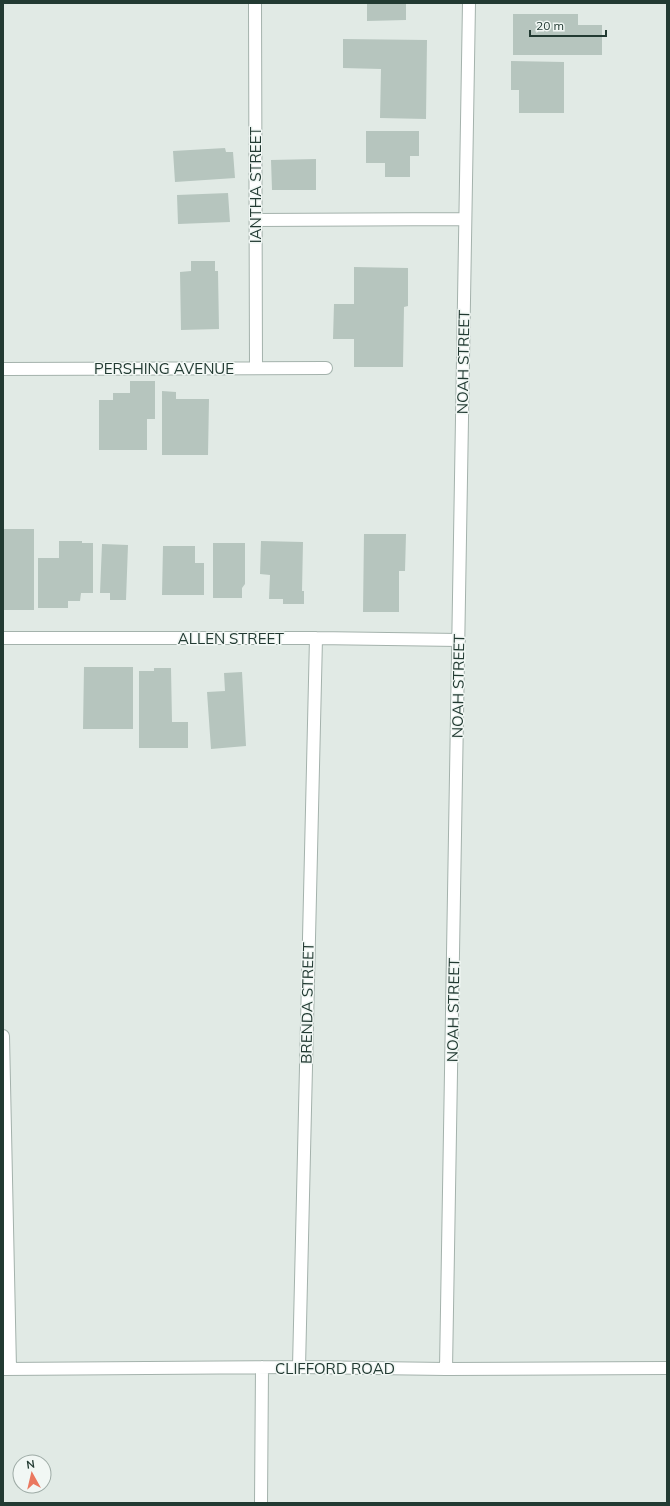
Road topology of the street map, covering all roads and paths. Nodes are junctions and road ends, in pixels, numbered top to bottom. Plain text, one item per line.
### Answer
1 (255, 3) edge
2 (469, 3) edge
3 (465, 219) junction
4 (256, 220) junction
5 (256, 367) junction
6 (326, 368) dead end
7 (3, 369) edge
8 (3, 638) edge
9 (316, 638) junction
10 (459, 640) junction
11 (3, 1036) edge
12 (262, 1367) junction
13 (299, 1367) junction
14 (667, 1368) edge
15 (7, 1369) edge
16 (446, 1369) junction
17 (261, 1503) edge

1 - 4 street, IANTHA STREET
2 - 3 street, NOAH STREET
3 - 4 street
3 - 10 street, NOAH STREET
4 - 5 street, IANTHA STREET
5 - 6 street, PERSHING AVENUE
5 - 7 street, PERSHING AVENUE
8 - 9 street, ALLEN STREET
9 - 10 street, ALLEN STREET
9 - 13 street, BRENDA STREET
10 - 16 street, NOAH STREET
11 - 15 street
12 - 13 street, CLIFFORD ROAD
12 - 15 street, CLIFFORD ROAD
12 - 17 street
13 - 16 street, CLIFFORD ROAD
14 - 16 street, CLIFFORD ROAD

